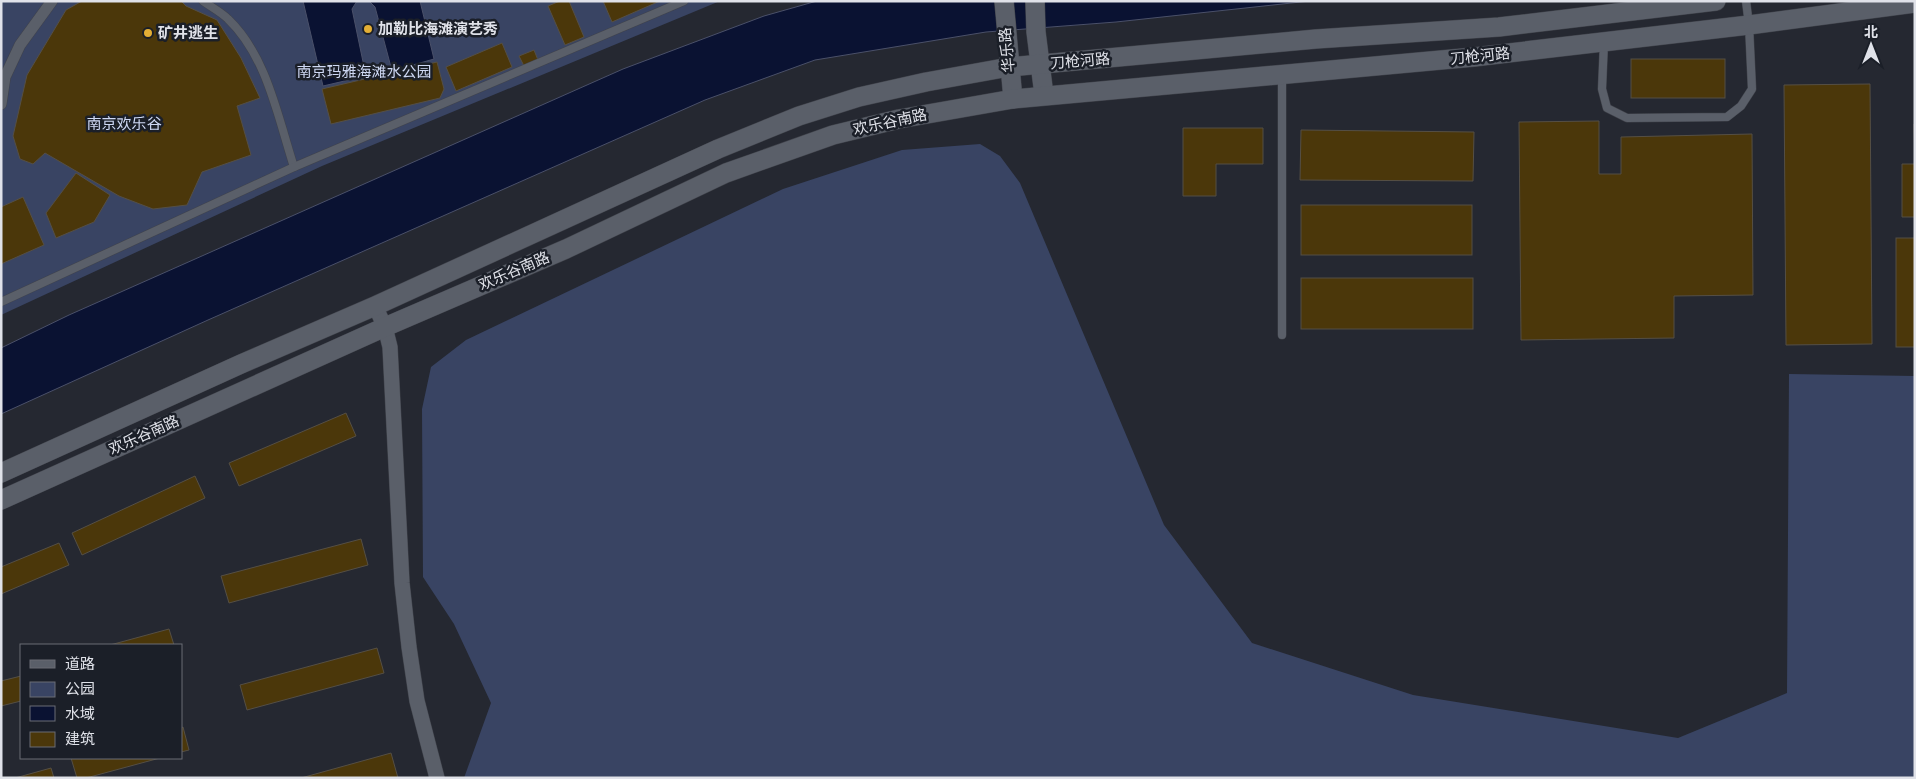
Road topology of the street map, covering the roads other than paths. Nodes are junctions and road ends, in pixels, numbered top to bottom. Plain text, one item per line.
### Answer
1 (52, 1) edge
2 (203, 1) edge
3 (684, 1) edge
4 (1004, 1) edge
5 (1034, 1) edge
6 (1716, 1) edge
7 (1746, 1) edge
8 (1915, 3) edge
9 (1749, 25) junction
10 (1604, 42) junction
11 (1167, 53) junction
12 (1041, 64) junction
13 (1009, 67) junction
14 (1282, 74) junction
15 (1171, 84) junction
16 (1044, 95) junction
17 (1013, 99) junction
18 (1, 104) edge
19 (294, 167) junction
20 (1, 302) edge
21 (376, 306) junction
22 (385, 327) junction
23 (1282, 334) dead end
24 (241, 364) junction
25 (250, 388) junction
26 (1, 473) edge
27 (1, 500) edge
28 (437, 778) edge

1 - 18 street
2 - 19 lane
3 - 19 lane
4 - 13 street, 华乐路
5 - 12 street, 华乐路
6 - 11 street, 刀枪河路
7 - 9 lane
8 - 9 street, 刀枪河路
9 - 10 street, 刀枪河路
9 - 10 lane
10 - 14 street, 刀枪河路
11 - 12 street, 刀枪河路
11 - 15 street
12 - 13 street, 欢乐谷南路
12 - 16 street, 华乐路
13 - 17 street, 华乐路
13 - 21 street, 欢乐谷南路
14 - 15 street, 刀枪河路
14 - 23 lane
15 - 16 street, 刀枪河路
16 - 17 street, 欢乐谷南路
17 - 22 street, 欢乐谷南路
19 - 20 lane
21 - 22 street
21 - 24 street, 欢乐谷南路
22 - 25 street, 欢乐谷南路
22 - 28 street
24 - 25 street
24 - 26 street, 欢乐谷南路
25 - 27 street, 欢乐谷南路

